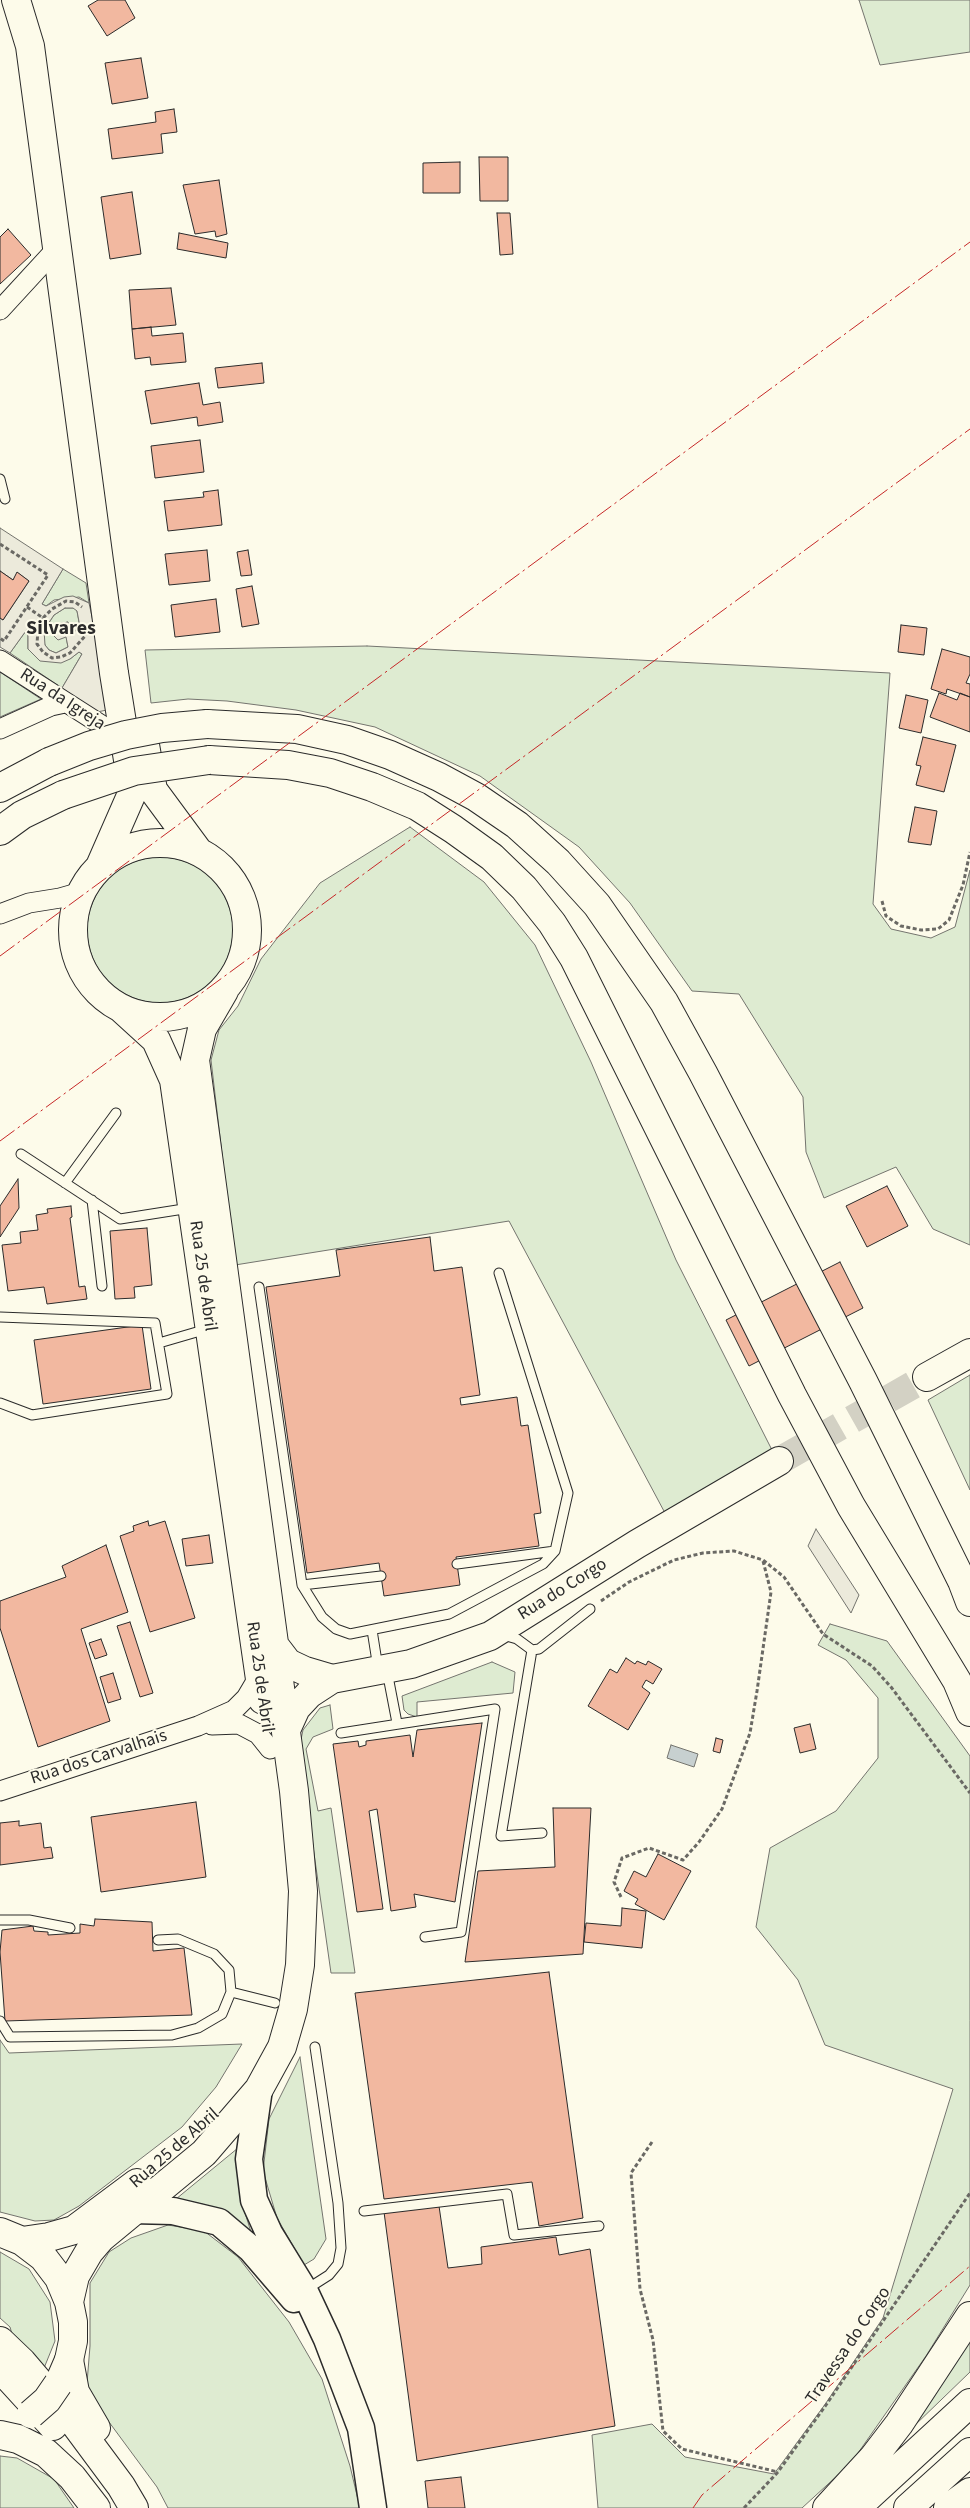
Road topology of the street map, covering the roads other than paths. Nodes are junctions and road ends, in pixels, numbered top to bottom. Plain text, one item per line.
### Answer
1 (16, 0) edge
2 (33, 0) edge
3 (57, 248) junction
4 (0, 310) edge
5 (0, 479) edge
6 (5, 499) dead end
7 (0, 660) edge
8 (65, 703) junction
9 (0, 729) edge
10 (125, 740) junction
11 (0, 788) edge
12 (0, 831) edge
13 (198, 850) junction
14 (101, 864) junction
15 (80, 892) junction
16 (0, 914) edge
17 (224, 991) junction
18 (122, 1009) junction
19 (116, 1113) dead end
20 (21, 1154) dead end
21 (66, 1183) junction
22 (92, 1200) junction
23 (193, 1208) junction
24 (499, 1273) dead end
25 (102, 1286) dead end
26 (259, 1287) dead end
27 (0, 1317) edge
28 (210, 1328) junction
29 (159, 1344) junction
30 (970, 1352) edge
31 (928, 1377) tunnel mouth
32 (0, 1403) edge
33 (779, 1461) tunnel mouth
34 (555, 1551) junction
35 (457, 1564) dead end
36 (381, 1576) dead end
37 (302, 1585) junction
38 (967, 1592) edge
39 (590, 1609) road end
40 (372, 1630) junction
41 (490, 1636) junction
42 (274, 1646) junction
43 (532, 1650) junction
44 (383, 1670) junction
45 (259, 1676) junction
46 (332, 1679) junction
47 (963, 1688) edge
48 (970, 1712) edge
49 (397, 1723) junction
50 (198, 1726) junction
51 (342, 1733) dead end
52 (278, 1740) junction
53 (0, 1791) edge
54 (542, 1833) dead end
55 (0, 1920) edge
56 (70, 1928) dead end
57 (425, 1937) dead end
58 (158, 1940) dead end
59 (232, 1992) junction
60 (276, 2003) junction
61 (0, 2022) edge
62 (315, 2047) dead end
63 (259, 2089) junction
64 (132, 2210) junction
65 (364, 2211) dead end
66 (599, 2226) dead end
67 (11, 2237) edge
68 (304, 2290) junction
69 (69, 2302) junction
70 (970, 2316) edge
71 (327, 2339) junction
72 (0, 2341) edge
73 (0, 2368) edge
74 (64, 2372) junction
75 (970, 2403) edge
76 (0, 2429) edge
77 (0, 2435) edge
78 (970, 2452) edge
79 (970, 2492) edge
80 (96, 2508) edge
81 (115, 2508) edge
82 (134, 2508) edge
83 (150, 2508) edge
84 (373, 2508) edge
85 (827, 2508) edge
86 (856, 2508) edge
87 (908, 2508) edge
88 (948, 2508) edge

1 - 3 main road
2 - 13 main road
3 - 4 street
3 - 10 main road
5 - 6 lane
7 - 8 street, Rua da Igreja
8 - 9 street
8 - 10 street, Rua da Igreja
10 - 14 main road
11 - 38 main road, bridge
12 - 47 main road, bridge
13 - 14 main road
13 - 17 main road
14 - 15 main road
15 - 16 street
15 - 18 main road
17 - 18 main road
17 - 42 main road, Rua 25 de Abril
18 - 23 main road, Rua 25 de Abril
19 - 21 lane
20 - 21 lane
21 - 22 lane
22 - 23 lane
22 - 25 lane
23 - 28 main road, Rua 25 de Abril
24 - 34 lane
26 - 37 lane
27 - 29 lane
28 - 29 lane
28 - 45 main road, Rua 25 de Abril
29 - 32 lane
30 - 31 main road
33 - 41 main road, Rua do Corgo
34 - 35 lane
34 - 40 lane
36 - 37 lane
37 - 40 lane
39 - 43 lane
40 - 44 lane
41 - 43 lane
41 - 44 main road, Rua do Corgo
42 - 46 main road, Rua do Corgo
42 - 52 main road, Rua 25 de Abril
43 - 54 lane
44 - 46 main road, Rua do Corgo
44 - 49 lane
45 - 50 street, Rua dos Carvalhais
45 - 52 main road, Rua 25 de Abril
46 - 52 main road, Rua do Corgo
47 - 48 main road
49 - 51 lane
49 - 57 lane
50 - 52 street, Rua dos Carvalhais
50 - 53 street, Rua dos Carvalhais
52 - 60 main road, Rua 25 de Abril
52 - 63 main road, Rua 25 de Abril
55 - 56 lane
58 - 59 lane
59 - 60 lane
59 - 61 lane
60 - 67 main road, Rua 25 de Abril
62 - 68 lane
63 - 64 main road, Rua 25 de Abril
63 - 68 main road, Rua 25 de Abril
64 - 69 main road, Rua 25 de Abril
64 - 71 main road, Rua 25 de Abril
65 - 66 lane
67 - 69 main road
68 - 71 main road, Rua 25 de Abril
69 - 74 main road
70 - 85 main road
71 - 84 main road, Rua 25 de Abril
72 - 82 main road
73 - 81 main road
74 - 76 main road, bridge
74 - 83 main road
75 - 86 main road
77 - 80 main road
78 - 87 main road
79 - 88 main road

